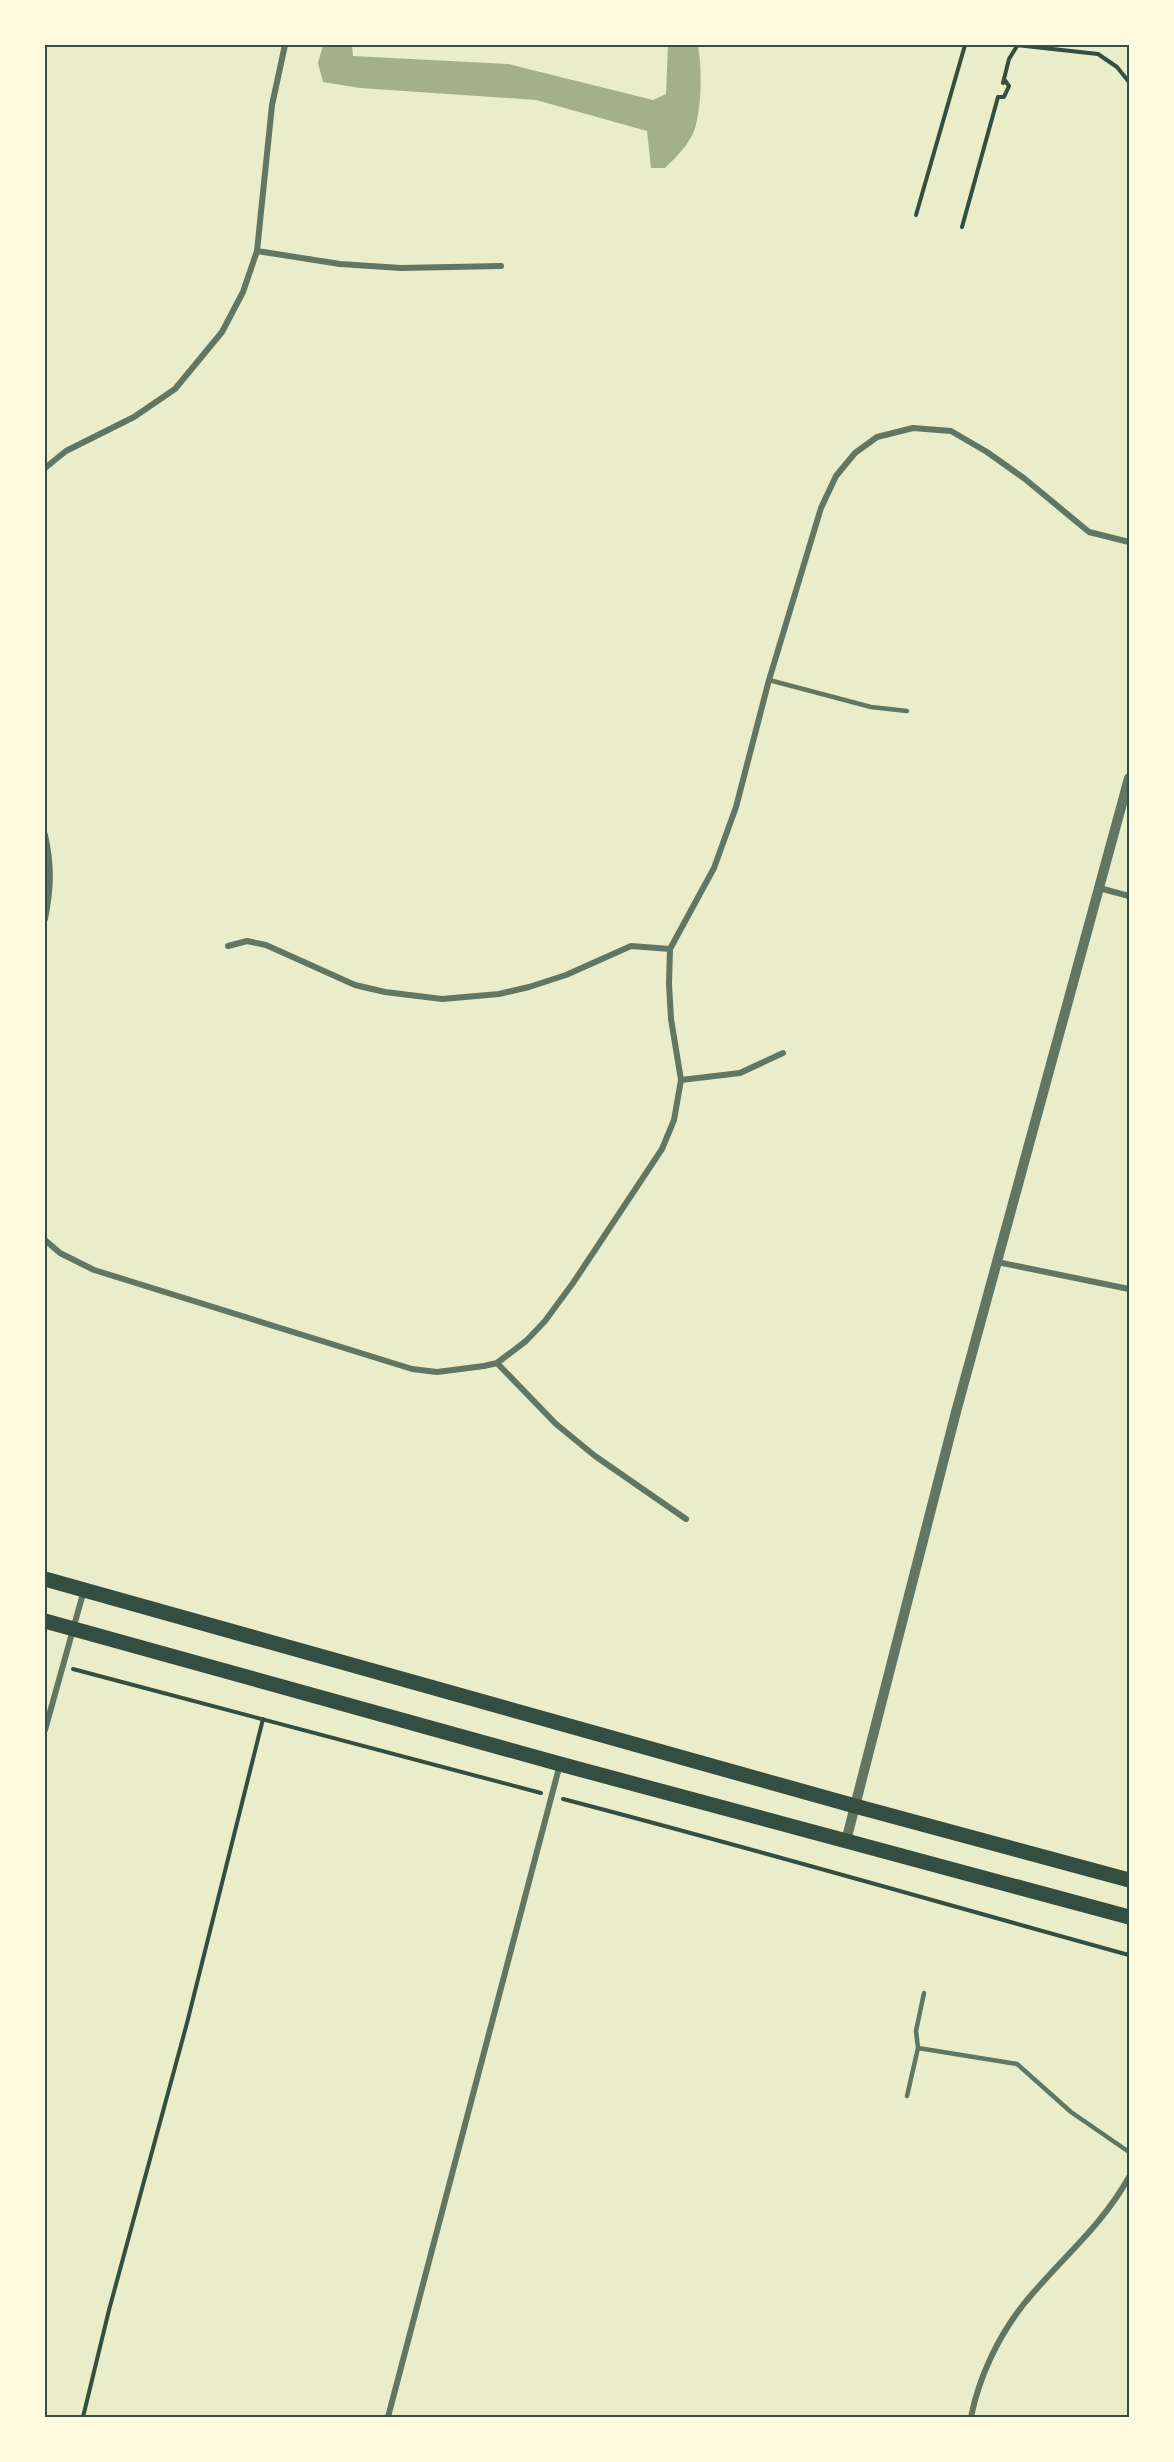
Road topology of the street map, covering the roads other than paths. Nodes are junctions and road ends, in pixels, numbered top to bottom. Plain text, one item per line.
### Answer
1 (285, 45) edge
2 (258, 251) junction
3 (501, 266) dead end
4 (45, 468) edge
5 (1129, 543) edge
6 (769, 680) junction
7 (907, 711) dead end
8 (1129, 778) edge
9 (45, 835) edge
10 (1099, 888) junction
11 (1129, 896) edge
12 (45, 919) edge
13 (228, 946) dead end
14 (670, 949) junction
15 (783, 1053) dead end
16 (681, 1080) junction
17 (45, 1240) edge
18 (997, 1262) junction
19 (1129, 1290) edge
20 (497, 1363) junction
21 (686, 1519) dead end
22 (45, 1579) edge
23 (84, 1590) junction
24 (45, 1621) edge
25 (74, 1628) junction
26 (45, 1730) edge
27 (560, 1764) junction
28 (855, 1806) junction
29 (846, 1840) junction
30 (1129, 1880) edge
31 (1129, 1917) edge
32 (924, 1993) dead end
33 (918, 2048) junction
34 (907, 2096) dead end
35 (1129, 2152) edge
36 (1129, 2177) edge
37 (388, 2417) edge
38 (972, 2417) edge

1 - 2 street
2 - 3 street
2 - 4 street
5 - 6 street
6 - 7 lane
6 - 14 street
8 - 10 street
9 - 12 street
10 - 11 street
10 - 18 street
13 - 14 street
14 - 16 street
15 - 16 street
16 - 20 street
17 - 20 street
18 - 19 street
18 - 28 street
20 - 21 street
22 - 23 main road
23 - 25 street
23 - 28 main road
24 - 25 main road
25 - 26 street
25 - 27 main road
27 - 29 main road
27 - 37 street
28 - 29 street
28 - 30 main road
29 - 31 main road
32 - 33 lane
33 - 34 lane
33 - 35 lane
36 - 38 street

